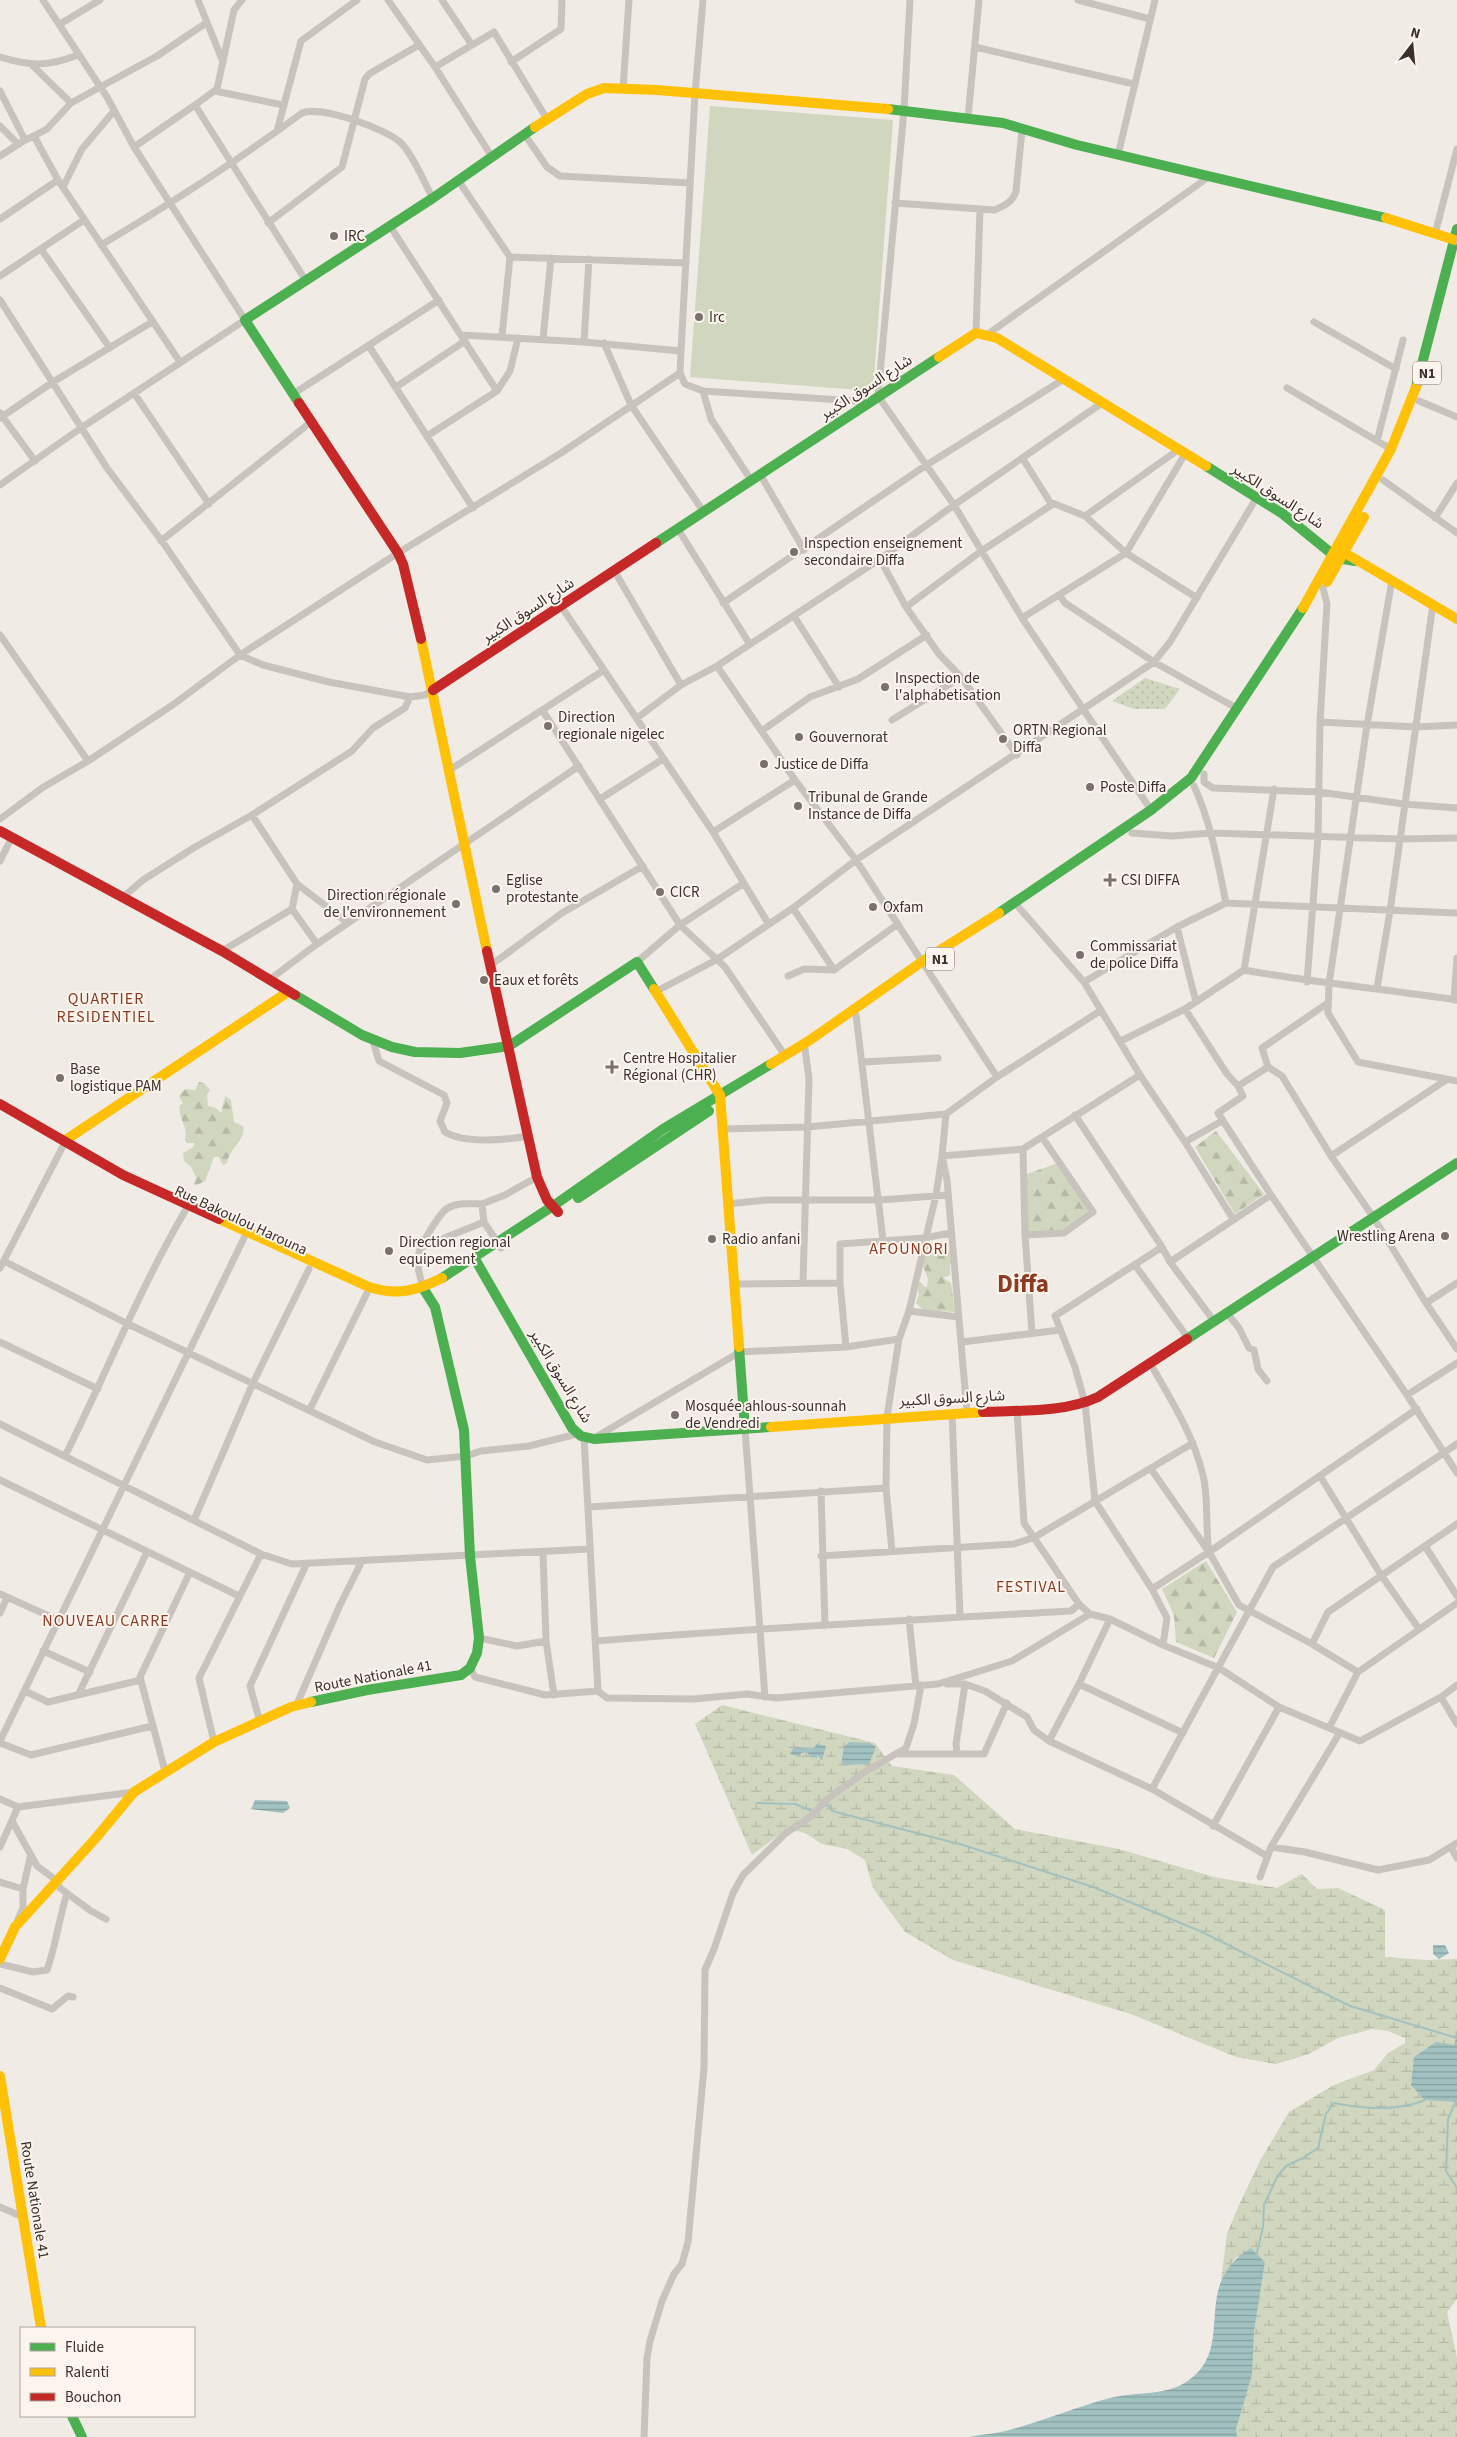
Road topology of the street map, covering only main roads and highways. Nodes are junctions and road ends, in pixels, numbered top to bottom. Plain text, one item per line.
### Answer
1 (1457, 229) edge
2 (1454, 243) junction
3 (1339, 553) junction
4 (1457, 619) edge
5 (433, 690) junction
6 (0, 831) edge
7 (1017, 906) junction
8 (925, 965) junction
9 (288, 992) junction
10 (508, 1046) junction
11 (720, 1099) junction
12 (0, 1104) edge
13 (0, 1110) edge
14 (63, 1144) junction
15 (1457, 1163) edge
16 (555, 1209) junction
17 (476, 1261) junction
18 (425, 1291) junction
19 (745, 1429) junction
20 (0, 1958) edge
21 (0, 2076) edge
22 (2, 2094) edge
23 (41, 2327) edge
24 (72, 2417) edge
25 (82, 2437) edge

1 - 2 main road, N1
2 - 3 main road, N1
2 - 3 main road, N1
2 - 5 main road
3 - 4 main road, شارع السوق الكبير
3 - 5 main road, شارع السوق الكبير
3 - 7 main road, N1
3 - 7 main road, N1
5 - 10 main road
6 - 9 main road
7 - 8 main road, N1
8 - 11 main road, N1
8 - 11 main road, N1
9 - 10 main road
9 - 14 main road
10 - 11 main road
10 - 16 main road
11 - 16 main road, N1
11 - 19 main road
12 - 14 main road, Rue Bakoulou Harouna
13 - 14 main road, Rue Bakoulou Harouna
14 - 18 main road, Rue Bakoulou Harouna
14 - 18 main road, Rue Bakoulou Harouna
15 - 19 main road, شارع السوق الكبير
16 - 17 main road, N1
17 - 18 main road, Rue Bakoulou Harouna
17 - 19 main road, شارع السوق الكبير
18 - 20 main road, Route Nationale 41
21 - 22 main road, Route Nationale 41
22 - 23 main road, Route Nationale 41
24 - 25 main road

